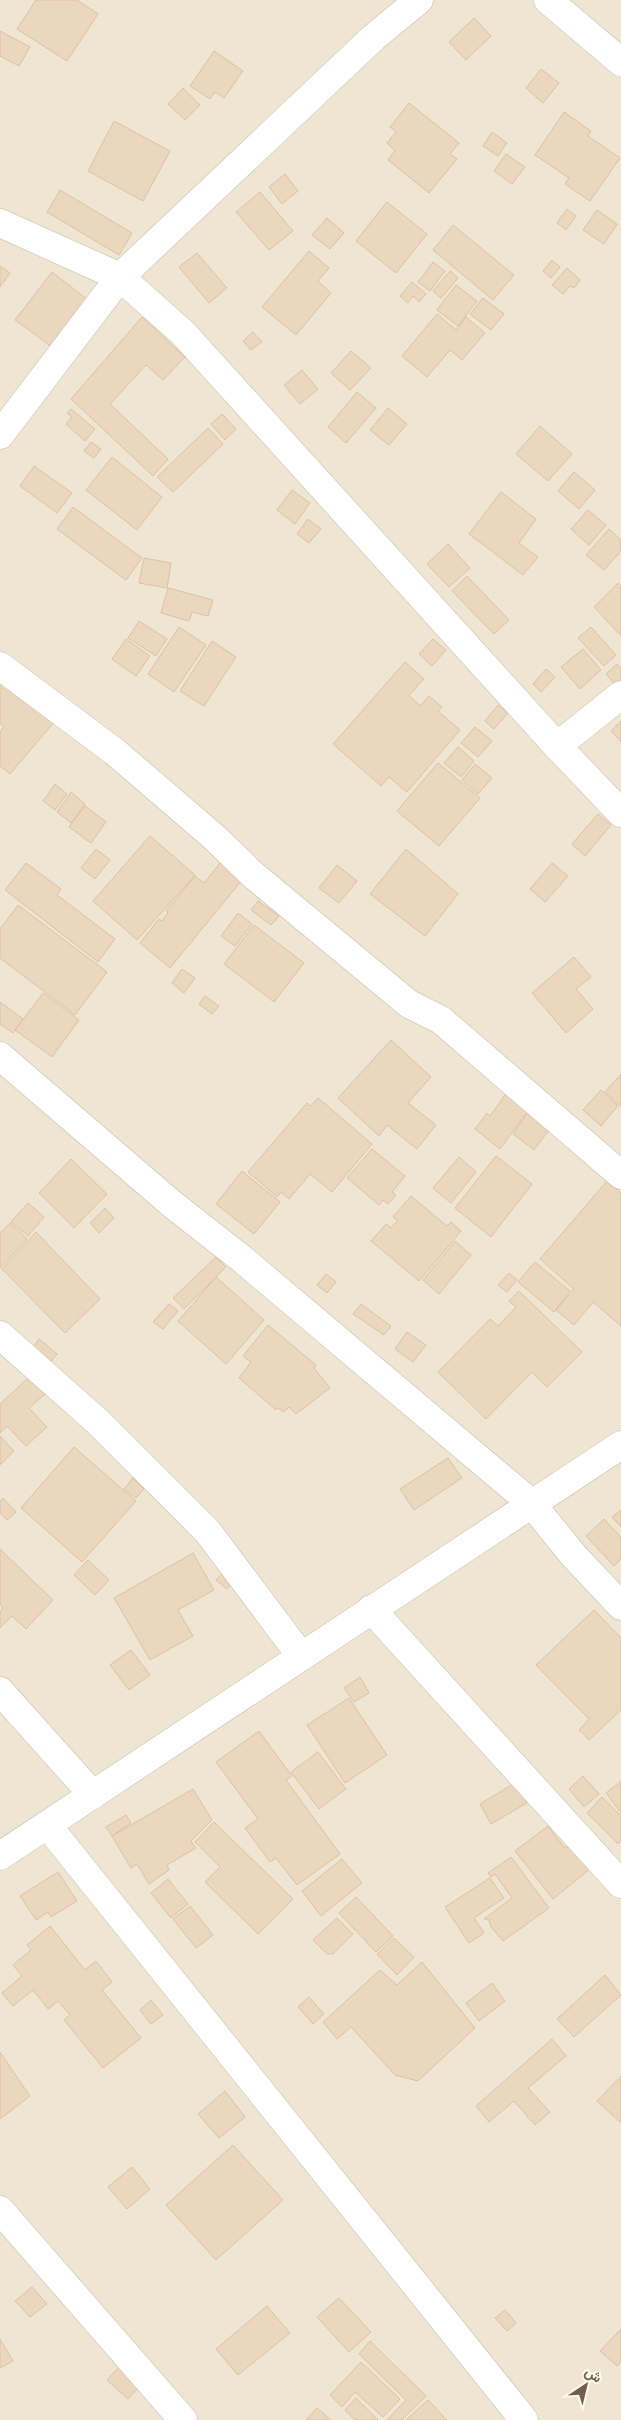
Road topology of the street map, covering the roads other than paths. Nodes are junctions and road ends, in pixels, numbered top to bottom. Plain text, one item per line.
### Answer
1 (419, 0) edge
2 (548, 0) edge
3 (621, 62) edge
4 (0, 223) edge
5 (120, 277) junction
6 (0, 434) edge
7 (0, 666) edge
8 (621, 695) edge
9 (557, 746) junction
10 (621, 813) edge
11 (0, 1056) edge
12 (621, 1176) edge
13 (0, 1335) edge
14 (621, 1445) edge
15 (531, 1503) junction
16 (621, 1606) edge
17 (371, 1609) junction
18 (301, 1656) junction
19 (0, 1691) edge
20 (93, 1795) junction
21 (48, 1826) junction
22 (0, 1856) edge
23 (621, 1884) edge
24 (0, 2210) edge
25 (183, 2420) edge
26 (524, 2420) edge

1 - 5 street
2 - 3 street
4 - 5 street
5 - 6 street
5 - 9 street
7 - 12 street
8 - 9 street
9 - 10 street
11 - 15 street
13 - 18 street
14 - 15 street
15 - 16 street
15 - 17 street
17 - 18 street
17 - 23 street
18 - 20 street
19 - 20 street
20 - 21 street
21 - 22 street
21 - 26 street
24 - 25 street

